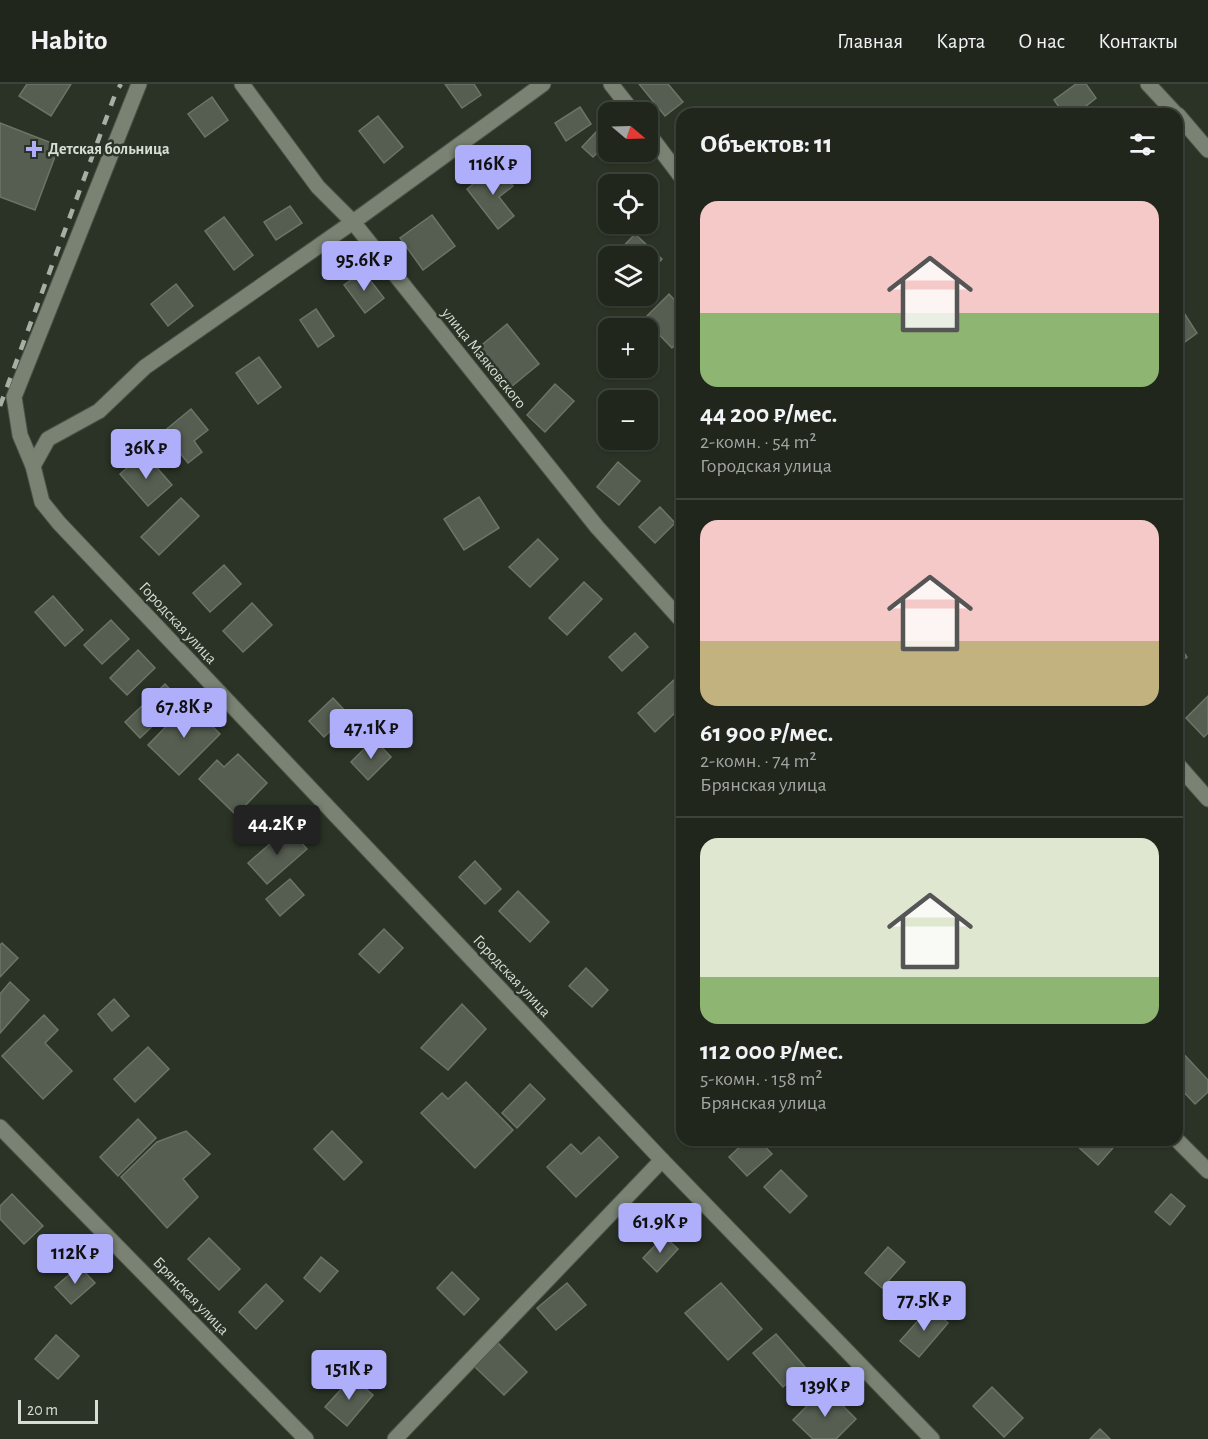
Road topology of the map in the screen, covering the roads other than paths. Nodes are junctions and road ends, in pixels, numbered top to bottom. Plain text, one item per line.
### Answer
1 (139, 84) edge
2 (242, 84) edge
3 (543, 84) edge
4 (612, 84) edge
5 (1148, 84) edge
6 (626, 102) edge
7 (1170, 108) edge
8 (1183, 122) edge
9 (658, 146) edge
10 (1208, 150) edge
11 (676, 170) edge
12 (353, 222) junction
13 (33, 466) junction
14 (676, 614) edge
15 (1183, 771) edge
16 (1208, 799) edge
17 (0, 1127) edge
18 (1183, 1145) edge
19 (662, 1160) junction
20 (1208, 1171) edge
21 (306, 1439) edge
22 (395, 1439) edge
23 (932, 1439) edge

1 - 13 street, Городская улица
2 - 12 street, улица Маяковского
3 - 12 street
4 - 6 street
5 - 7 street
8 - 10 street
9 - 11 street
12 - 13 street
12 - 14 street, улица Маяковского
13 - 19 street, Городская улица
15 - 16 street
17 - 21 street, Брянская улица
18 - 20 street
19 - 22 street
19 - 23 street, Городская улица

